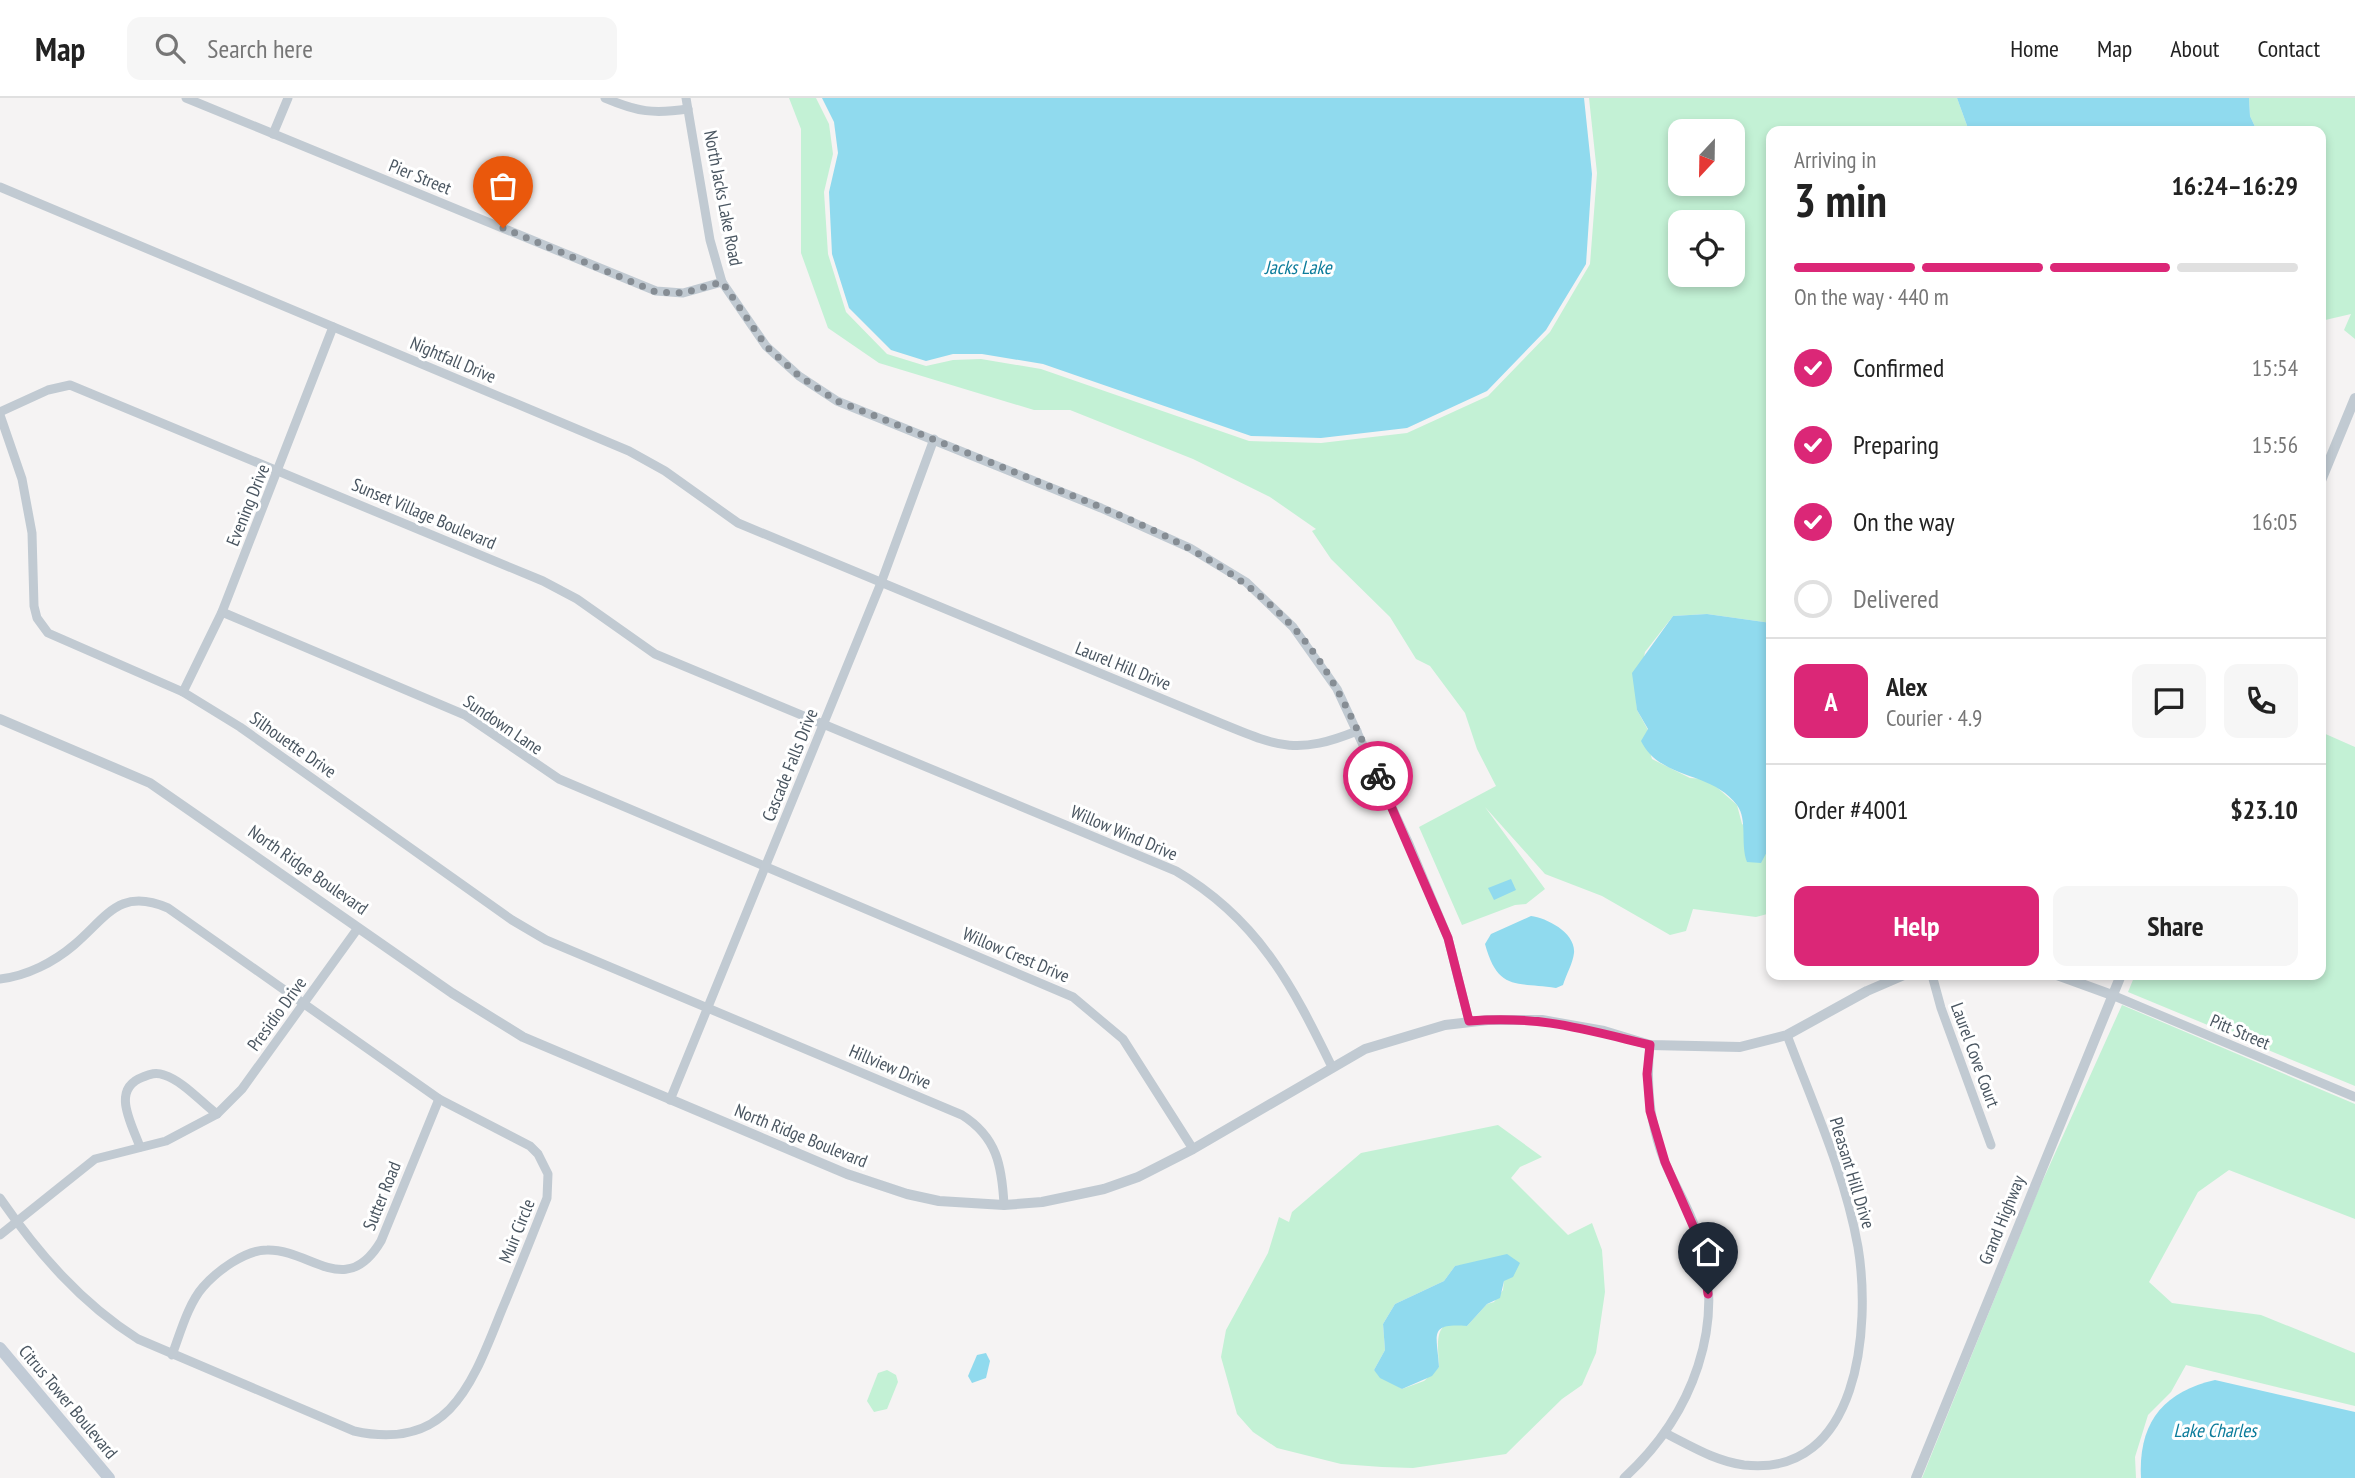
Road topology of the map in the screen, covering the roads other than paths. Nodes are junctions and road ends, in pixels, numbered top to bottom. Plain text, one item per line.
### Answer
1 (186, 98) edge
2 (288, 98) edge
3 (605, 98) edge
4 (686, 98) edge
5 (688, 108) junction
6 (273, 134) junction
7 (0, 187) edge
8 (722, 282) junction
9 (333, 327) junction
10 (2355, 398) edge
11 (0, 414) edge
12 (934, 439) junction
13 (2326, 468) edge
14 (279, 470) junction
15 (881, 583) junction
16 (222, 612) junction
17 (183, 692) junction
18 (0, 719) edge
19 (823, 725) junction
20 (1357, 731) junction
21 (766, 866) junction
22 (358, 928) junction
23 (0, 979) edge
24 (1892, 980) edge
25 (1933, 980) edge
26 (2071, 980) edge
27 (2119, 980) edge
28 (2112, 995) junction
29 (303, 1004) junction
30 (708, 1008) junction
31 (1469, 1021) junction
32 (1787, 1035) junction
33 (1650, 1045) junction
34 (1332, 1067) junction
35 (2355, 1097) edge
36 (439, 1099) junction
37 (670, 1100) junction
38 (217, 1114) junction
39 (1991, 1145) dead end
40 (141, 1147) junction
41 (1193, 1149) junction
42 (0, 1198) edge
43 (1004, 1205) junction
44 (17, 1221) junction
45 (0, 1235) edge
46 (0, 1348) edge
47 (172, 1355) junction
48 (1665, 1433) junction
49 (109, 1478) edge
50 (1624, 1478) edge
51 (1916, 1478) edge

1 - 6 street, Pier Street
2 - 6 street
3 - 5 street
4 - 5 street, North Jacks Lake Road
5 - 8 street, North Jacks Lake Road
6 - 8 street, Pier Street
7 - 9 street, Nightfall Drive
8 - 12 street, North Jacks Lake Road
9 - 14 street, Evening Drive
9 - 15 street, Nightfall Drive
10 - 13 street
11 - 14 street, Sunset Village Boulevard
11 - 17 street, Silhouette Drive
12 - 15 street, Cascade Falls Drive
12 - 20 street, North Jacks Lake Road
14 - 16 street, Evening Drive
14 - 19 street, Sunset Village Boulevard
15 - 19 street, Cascade Falls Drive
15 - 20 street, Laurel Hill Drive
16 - 17 street, Evening Drive
16 - 21 street, Sundown Lane
17 - 30 street, Silhouette Drive
18 - 22 street, North Ridge Boulevard
19 - 21 street, Cascade Falls Drive
19 - 34 street, Willow Wind Drive
20 - 31 street, North Jacks Lake Road
21 - 30 street, Cascade Falls Drive
21 - 41 street, Willow Crest Drive
22 - 29 street, Presidio Drive
22 - 37 street, North Ridge Boulevard
23 - 29 street, Muir Circle
24 - 32 street
25 - 39 street, Laurel Cove Court
26 - 28 street
27 - 28 street, Grand Highway
28 - 35 street, Pitt Street
28 - 51 street, Grand Highway
29 - 36 street, Muir Circle
29 - 38 street, Presidio Drive
30 - 37 street, Cascade Falls Drive
30 - 43 street, Hillview Drive
31 - 33 street, North Ridge Boulevard
31 - 34 street, North Ridge Boulevard
32 - 33 street
32 - 48 street, Pleasant Hill Drive
33 - 48 street
34 - 41 street, North Ridge Boulevard
36 - 47 street, Sutter Road
36 - 47 street, Muir Circle
37 - 43 street, North Ridge Boulevard
38 - 40 street, Presidio Drive
38 - 40 street
40 - 44 street, Presidio Drive
41 - 43 street, North Ridge Boulevard
42 - 44 street, Muir Circle
44 - 45 street, Presidio Drive
44 - 47 street, Muir Circle
46 - 49 main road, Citrus Tower Boulevard
48 - 50 street

